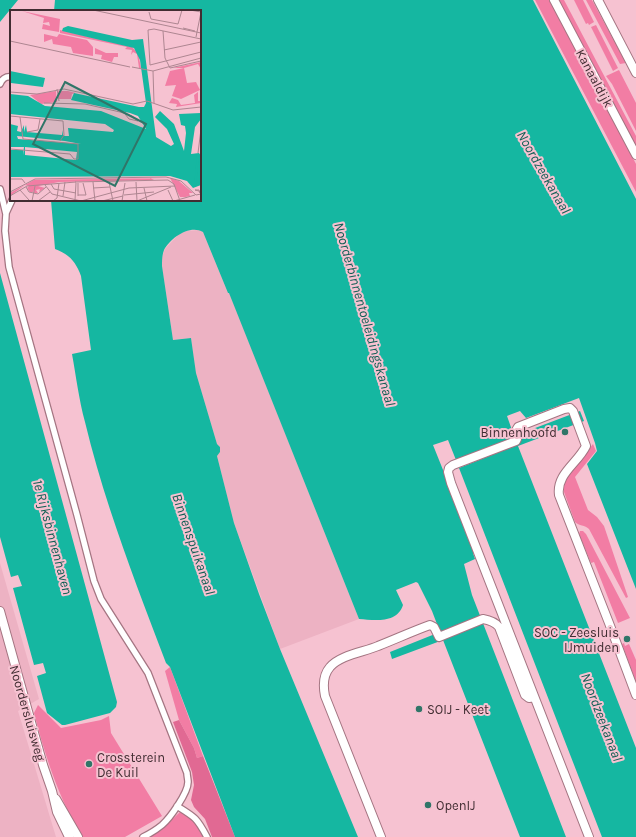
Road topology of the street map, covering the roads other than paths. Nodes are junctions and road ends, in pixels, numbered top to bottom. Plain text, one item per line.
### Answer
1 (554, 0) edge
2 (598, 0) edge
3 (633, 59) edge
4 (636, 73) edge
5 (10, 77) edge
6 (0, 84) edge
7 (636, 155) edge
8 (0, 189) edge
9 (12, 201) edge
10 (6, 214) junction
11 (0, 611) edge
12 (636, 695) edge
13 (534, 697) junction
14 (52, 791) junction
15 (177, 806) junction
16 (69, 837) edge
17 (78, 837) edge
18 (142, 837) edge
19 (207, 837) edge
20 (380, 837) edge
21 (589, 837) edge

1 - 7 street, Kanaaldijk
2 - 3 street
3 - 4 street
5 - 6 street
8 - 10 street
9 - 10 street
10 - 15 street
11 - 14 street, Noordersluisweg
12 - 13 street
13 - 20 street
13 - 21 street
14 - 16 street, Noordersluisweg
14 - 17 street, Noordersluisweg
15 - 18 street
15 - 19 street

